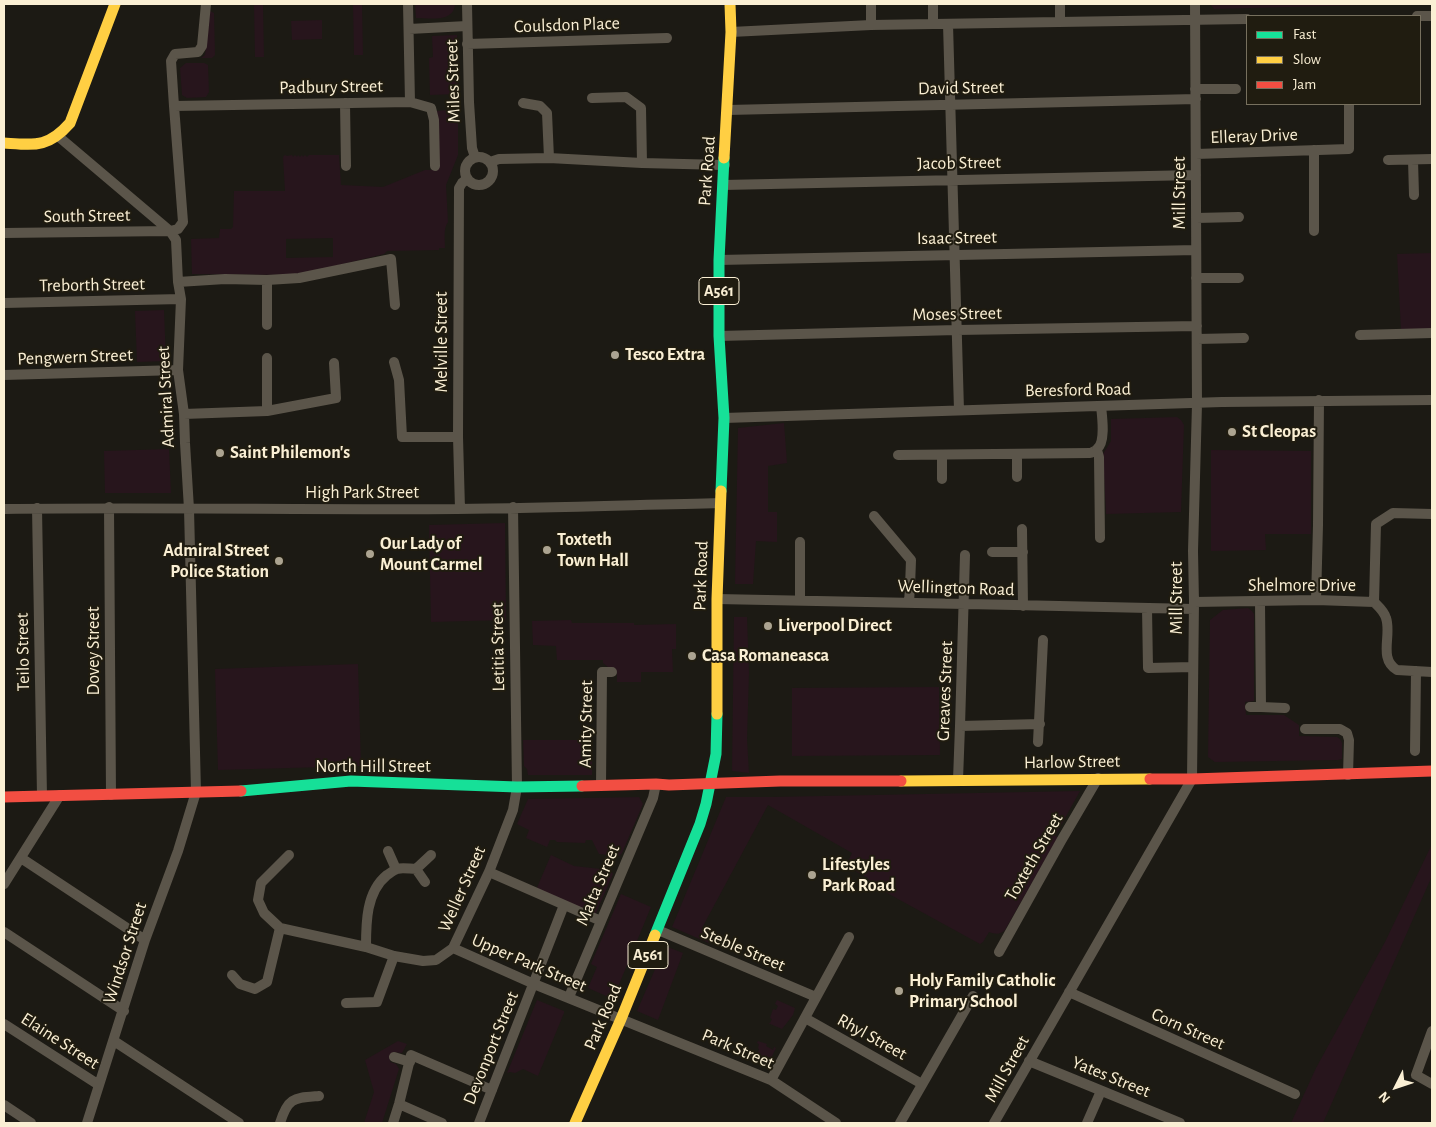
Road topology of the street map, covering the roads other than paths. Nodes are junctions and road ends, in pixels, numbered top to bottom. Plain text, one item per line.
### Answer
1 (115, 4) edge
2 (206, 4) edge
3 (408, 4) edge
4 (467, 4) edge
5 (730, 4) edge
6 (871, 4) edge
7 (933, 4) edge
8 (1060, 4) edge
9 (1195, 4) edge
10 (1246, 18) edge
11 (1195, 19) junction
12 (1060, 22) junction
13 (933, 24) junction
14 (948, 24) junction
15 (871, 25) junction
16 (467, 26) junction
17 (409, 30) junction
18 (732, 32) junction
19 (667, 38) dead end
20 (467, 44) junction
21 (1236, 89) dead end
22 (1196, 94) junction
23 (592, 98) dead end
24 (410, 102) junction
25 (345, 103) junction
26 (524, 103) dead end
27 (950, 105) junction
28 (1349, 105) edge
29 (174, 106) junction
30 (728, 110) junction
31 (59, 136) junction
32 (4, 143) edge
33 (1314, 150) junction
34 (1196, 154) junction
35 (475, 157) junction
36 (549, 158) junction
37 (1388, 160) dead end
38 (1412, 160) junction
39 (1432, 160) edge
40 (490, 162) junction
41 (642, 163) junction
42 (725, 165) junction
43 (346, 166) dead end
44 (435, 166) dead end
45 (1196, 175) junction
46 (467, 179) junction
47 (952, 180) junction
48 (723, 185) junction
49 (1414, 195) dead end
50 (1239, 217) dead end
51 (1196, 218) junction
52 (170, 231) junction
53 (1314, 231) dead end
54 (4, 233) edge
55 (1196, 250) junction
56 (954, 254) junction
57 (719, 260) junction
58 (1196, 278) junction
59 (1239, 278) dead end
60 (266, 280) junction
61 (178, 282) junction
62 (181, 299) junction
63 (4, 303) edge
64 (395, 305) dead end
65 (267, 325) dead end
66 (1197, 326) junction
67 (957, 330) junction
68 (1432, 333) edge
69 (1360, 335) dead end
70 (719, 336) junction
71 (1244, 338) dead end
72 (1197, 339) junction
73 (266, 358) dead end
74 (394, 362) dead end
75 (334, 363) dead end
76 (178, 370) junction
77 (4, 375) edge
78 (1319, 400) junction
79 (1432, 400) edge
80 (1197, 404) junction
81 (1101, 406) junction
82 (959, 410) junction
83 (267, 411) junction
84 (184, 414) junction
85 (724, 418) junction
86 (458, 438) junction
87 (1097, 450) junction
88 (905, 452) dead end
89 (1017, 454) junction
90 (942, 455) junction
91 (1017, 477) dead end
92 (942, 479) dead end
93 (721, 503) junction
94 (109, 507) junction
95 (513, 507) junction
96 (4, 508) edge
97 (37, 508) junction
98 (188, 509) junction
99 (460, 509) junction
100 (1432, 514) edge
101 (874, 516) dead end
102 (1022, 529) dead end
103 (1100, 538) dead end
104 (800, 542) dead end
105 (992, 552) dead end
106 (1022, 552) junction
107 (965, 555) dead end
108 (717, 599) junction
109 (800, 600) junction
110 (1316, 600) junction
111 (909, 602) junction
112 (1260, 602) junction
113 (1374, 602) junction
114 (963, 604) junction
115 (1194, 605) junction
116 (1023, 606) junction
117 (1147, 608) junction
118 (1043, 640) dead end
119 (1193, 668) junction
120 (1416, 671) junction
121 (612, 672) dead end
122 (1432, 672) edge
123 (1261, 706) junction
124 (1250, 707) dead end
125 (1285, 708) dead end
126 (1040, 724) junction
127 (960, 726) junction
128 (1305, 729) dead end
129 (1038, 742) dead end
130 (1415, 751) dead end
131 (1432, 771) edge
132 (1348, 774) junction
133 (1098, 778) junction
134 (1192, 779) junction
135 (958, 780) junction
136 (712, 783) junction
137 (656, 784) junction
138 (601, 786) junction
139 (516, 787) junction
140 (196, 792) junction
141 (111, 795) junction
142 (42, 796) junction
143 (60, 796) junction
144 (4, 797) edge
145 (388, 851) dead end
146 (288, 854) dead end
147 (431, 856) dead end
148 (21, 858) junction
149 (396, 869) junction
150 (416, 869) junction
151 (489, 872) junction
152 (425, 882) dead end
153 (4, 884) edge
154 (564, 905) junction
155 (601, 921) junction
156 (280, 928) junction
157 (658, 930) junction
158 (4, 932) edge
159 (849, 937) dead end
160 (146, 940) junction
161 (366, 947) junction
162 (453, 948) junction
163 (999, 952) dead end
164 (394, 956) junction
165 (232, 975) dead end
166 (534, 984) junction
167 (1069, 992) junction
168 (973, 996) dead end
169 (568, 997) junction
170 (816, 997) junction
171 (346, 1003) dead end
172 (124, 1011) junction
173 (805, 1018) junction
174 (621, 1019) junction
175 (4, 1024) edge
176 (1432, 1031) edge
177 (114, 1041) junction
178 (394, 1057) dead end
179 (411, 1058) junction
180 (1029, 1061) junction
181 (771, 1080) junction
182 (922, 1084) junction
183 (1432, 1084) edge
184 (99, 1085) junction
185 (492, 1090) junction
186 (1101, 1091) junction
187 (1294, 1094) dead end
188 (319, 1096) dead end
189 (399, 1104) junction
190 (4, 1105) edge
191 (1175, 1122) edge
192 (31, 1123) edge
193 (87, 1123) edge
194 (239, 1123) edge
195 (280, 1123) edge
196 (393, 1123) edge
197 (442, 1123) edge
198 (479, 1123) edge
199 (575, 1123) edge
200 (836, 1123) edge
201 (900, 1123) edge
202 (994, 1123) edge
203 (1087, 1123) edge

1 - 31 main road
2 - 29 street
3 - 17 street
4 - 16 street, Miles Street
5 - 18 main road, Park Road / A561
6 - 15 street
7 - 13 street
8 - 12 street
9 - 11 street, Mill Street
10 - 11 street
11 - 12 street
11 - 22 street, Mill Street
12 - 14 street
13 - 14 street
13 - 15 street
14 - 27 street
15 - 18 street
16 - 17 street
16 - 20 street, Miles Street
17 - 24 street
18 - 30 main road, Park Road / A561
19 - 20 street, Coulsdon Place
20 - 35 street, Miles Street
21 - 22 street, David Street
22 - 27 street, David Street
22 - 34 street, Mill Street
23 - 41 street
24 - 25 street, Padbury Street
24 - 44 street, Padbury Street
25 - 29 street, Padbury Street
25 - 43 street
26 - 36 street
27 - 30 street, David Street
27 - 47 street
28 - 33 street, Elleray Drive
29 - 52 street
30 - 42 main road, Park Road / A561
31 - 32 main road
31 - 52 street
33 - 34 street, Elleray Drive
33 - 53 street, Elleray Drive
34 - 45 street, Mill Street
35 - 40 street
35 - 46 street, Melville Street
36 - 40 street
36 - 41 street
37 - 38 street
38 - 39 street
38 - 49 street
40 - 46 street
41 - 42 street
42 - 48 main road, Park Road / A561
45 - 47 street, Jacob Street
45 - 51 street, Mill Street
46 - 86 street, Melville Street
47 - 48 street, Jacob Street
47 - 56 street
48 - 57 main road, Park Road / A561
50 - 51 street
51 - 55 street, Mill Street
52 - 54 street, South Street
52 - 61 street, Admiral Street
55 - 56 street, Isaac Street
55 - 58 street, Mill Street
56 - 57 street, Isaac Street
56 - 67 street
57 - 70 main road, Park Road / A561
58 - 59 street
58 - 66 street, Mill Street
60 - 61 street
60 - 64 street
60 - 65 street
61 - 62 street, Admiral Street
62 - 63 street, Treborth Street
62 - 76 street, Admiral Street
66 - 67 street, Moses Street
66 - 72 street, Mill Street
67 - 70 street, Moses Street
67 - 82 street
68 - 69 street
70 - 85 main road, Park Road / A561
71 - 72 street
72 - 80 street, Mill Street
73 - 83 street
74 - 86 street
75 - 83 street
76 - 77 street, Pengwern Street
76 - 84 street, Admiral Street
78 - 79 street, Beresford Road
78 - 80 street, Beresford Road
78 - 110 street
80 - 81 street, Beresford Road
80 - 115 street, Mill Street
81 - 82 street, Beresford Road
81 - 87 street
82 - 85 street, Beresford Road
83 - 84 street
84 - 98 street, Admiral Street
85 - 93 main road, Park Road / A561
86 - 99 street, Melville Street
87 - 89 street
87 - 103 street
88 - 90 street
89 - 90 street
89 - 91 street
90 - 92 street
93 - 95 street, High Park Street
93 - 108 main road, Park Road / A561
94 - 97 street, High Park Street
94 - 98 street, High Park Street
94 - 141 street, Dovey Street
95 - 99 street, High Park Street
95 - 139 street, Letitia Street
96 - 97 street, High Park Street
97 - 142 street, Teilo Street
98 - 99 street, High Park Street
98 - 140 street, Admiral Street
100 - 113 street
101 - 111 street
102 - 106 street
104 - 109 street
105 - 106 street
106 - 116 street
107 - 114 street, Greaves Street
108 - 109 street, Wellington Road
108 - 136 main road, Park Road / A561
109 - 111 street, Wellington Road
110 - 112 street, Shelmore Drive
110 - 113 street, Shelmore Drive
111 - 114 street, Wellington Road
112 - 115 street, Shelmore Drive
112 - 123 street
113 - 120 street, Shelmore Drive
114 - 116 street, Wellington Road
114 - 127 street, Greaves Street
115 - 117 street, Wellington Road
115 - 119 street, Mill Street
116 - 117 street, Wellington Road
117 - 119 street
118 - 126 street
119 - 134 street, Mill Street
120 - 122 street, Shelmore Drive
120 - 130 street
121 - 138 street, Amity Street
123 - 124 street
123 - 125 street
126 - 127 street
126 - 129 street
127 - 135 street, Greaves Street
128 - 132 street
131 - 132 main road, Harlow Street
132 - 134 main road, Harlow Street
133 - 134 main road, Harlow Street
133 - 135 main road, Harlow Street
133 - 163 street, Toxteth Street
134 - 167 street, Mill Street
135 - 136 main road, Harlow Street
136 - 137 main road, North Hill Street
136 - 157 main road, Park Road / A561
137 - 138 main road, North Hill Street
137 - 155 street, Malta Street
138 - 139 main road, North Hill Street
139 - 140 main road, North Hill Street
139 - 151 street, Weller Street
140 - 141 main road, North Hill Street
140 - 160 street, Windsor Street
141 - 143 main road, North Hill Street
142 - 143 main road, North Hill Street
142 - 144 main road, North Hill Street
143 - 148 street
145 - 149 street
146 - 156 street
147 - 150 street
148 - 153 street
148 - 160 street
149 - 150 street
149 - 161 street
150 - 152 street
151 - 154 street
151 - 162 street, Weller Street
154 - 155 street
154 - 166 street, Devonport Street
155 - 169 street, Malta Street
156 - 161 street, Weller Street
156 - 165 street
157 - 170 street, Steble Street
157 - 174 main road, Park Road / A561
158 - 172 street
159 - 170 street
160 - 172 street, Windsor Street
161 - 164 street, Weller Street
162 - 164 street, Weller Street
162 - 166 street, Upper Park Street
164 - 171 street
166 - 169 street, Upper Park Street
166 - 185 street, Devonport Street
167 - 180 street, Mill Street
167 - 187 street, Corn Street
168 - 182 street
169 - 174 street, Upper Park Street
170 - 173 street
172 - 177 street, Windsor Street
173 - 181 street
173 - 182 street, Rhyl Street
174 - 181 street, Park Street
174 - 199 main road, Park Road / A561
175 - 184 street, Elaine Street
176 - 183 street
177 - 184 street, Windsor Street
177 - 194 street
178 - 179 street
179 - 185 street
179 - 189 street
180 - 186 street, Yates Street
180 - 202 street, Mill Street
181 - 200 street, Park Street
182 - 201 street
184 - 193 street, Windsor Street
185 - 198 street, Devonport Street
186 - 191 street, Yates Street
186 - 203 street
188 - 195 street
189 - 196 street
189 - 197 street
190 - 192 street

